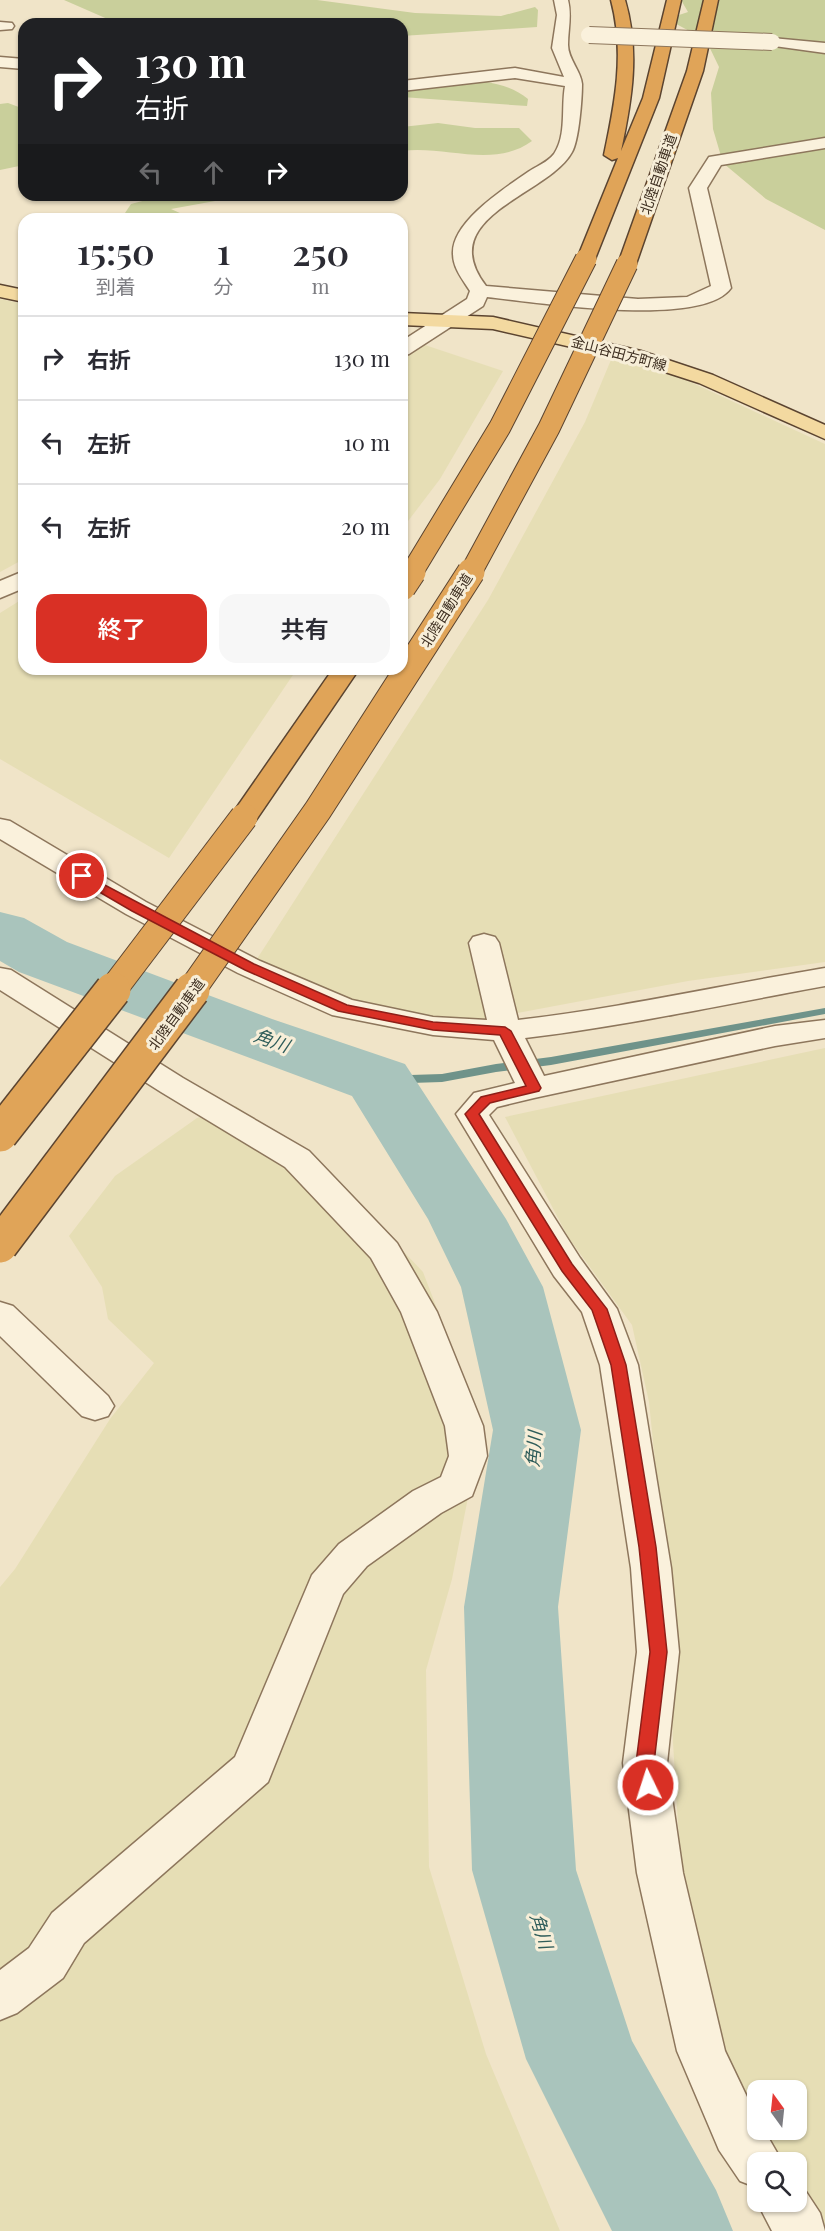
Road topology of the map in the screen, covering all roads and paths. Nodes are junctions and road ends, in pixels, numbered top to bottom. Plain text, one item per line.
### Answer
1 (561, 0) edge
2 (618, 0) edge
3 (674, 0) edge
4 (711, 0) edge
5 (562, 34) junction
6 (825, 48) edge
7 (0, 62) edge
8 (18, 64) edge
9 (574, 83) junction
10 (408, 85) edge
11 (825, 143) edge
12 (596, 236) junction
13 (0, 291) edge
14 (480, 291) junction
15 (18, 295) edge
16 (408, 319) edge
17 (451, 320) junction
18 (408, 346) edge
19 (825, 433) edge
20 (408, 577) edge
21 (18, 581) edge
22 (0, 591) edge
23 (408, 670) edge
24 (342, 675) edge
25 (405, 675) edge
26 (0, 827) edge
27 (484, 943) dead end
28 (0, 977) edge
29 (825, 977) edge
30 (825, 1029) edge
31 (505, 1031) junction
32 (534, 1088) junction
33 (0, 1134) edge
34 (0, 1245) edge
35 (0, 1315) edge
36 (95, 1406) dead end
37 (0, 1998) edge
38 (750, 2152) edge
39 (790, 2212) edge
40 (802, 2231) edge

1 - 5 street
2 - 12 highway
3 - 12 highway, 北陸自動車道
4 - 23 highway, 北陸自動車道, bridge
5 - 6 street, bridge
5 - 9 street
7 - 8 street
9 - 10 street
9 - 14 street
11 - 14 street
12 - 20 highway, 北陸自動車道, bridge
13 - 15 main road
14 - 17 street
16 - 17 main road, 金山谷田方町線
17 - 18 street
17 - 19 main road, 金山谷田方町線
21 - 22 street
24 - 33 highway, bridge
25 - 34 highway, 北陸自動車道, bridge
26 - 31 street
27 - 31 street
28 - 37 street
29 - 31 street
30 - 32 street
31 - 32 street
32 - 38 street
35 - 36 street
39 - 40 street

